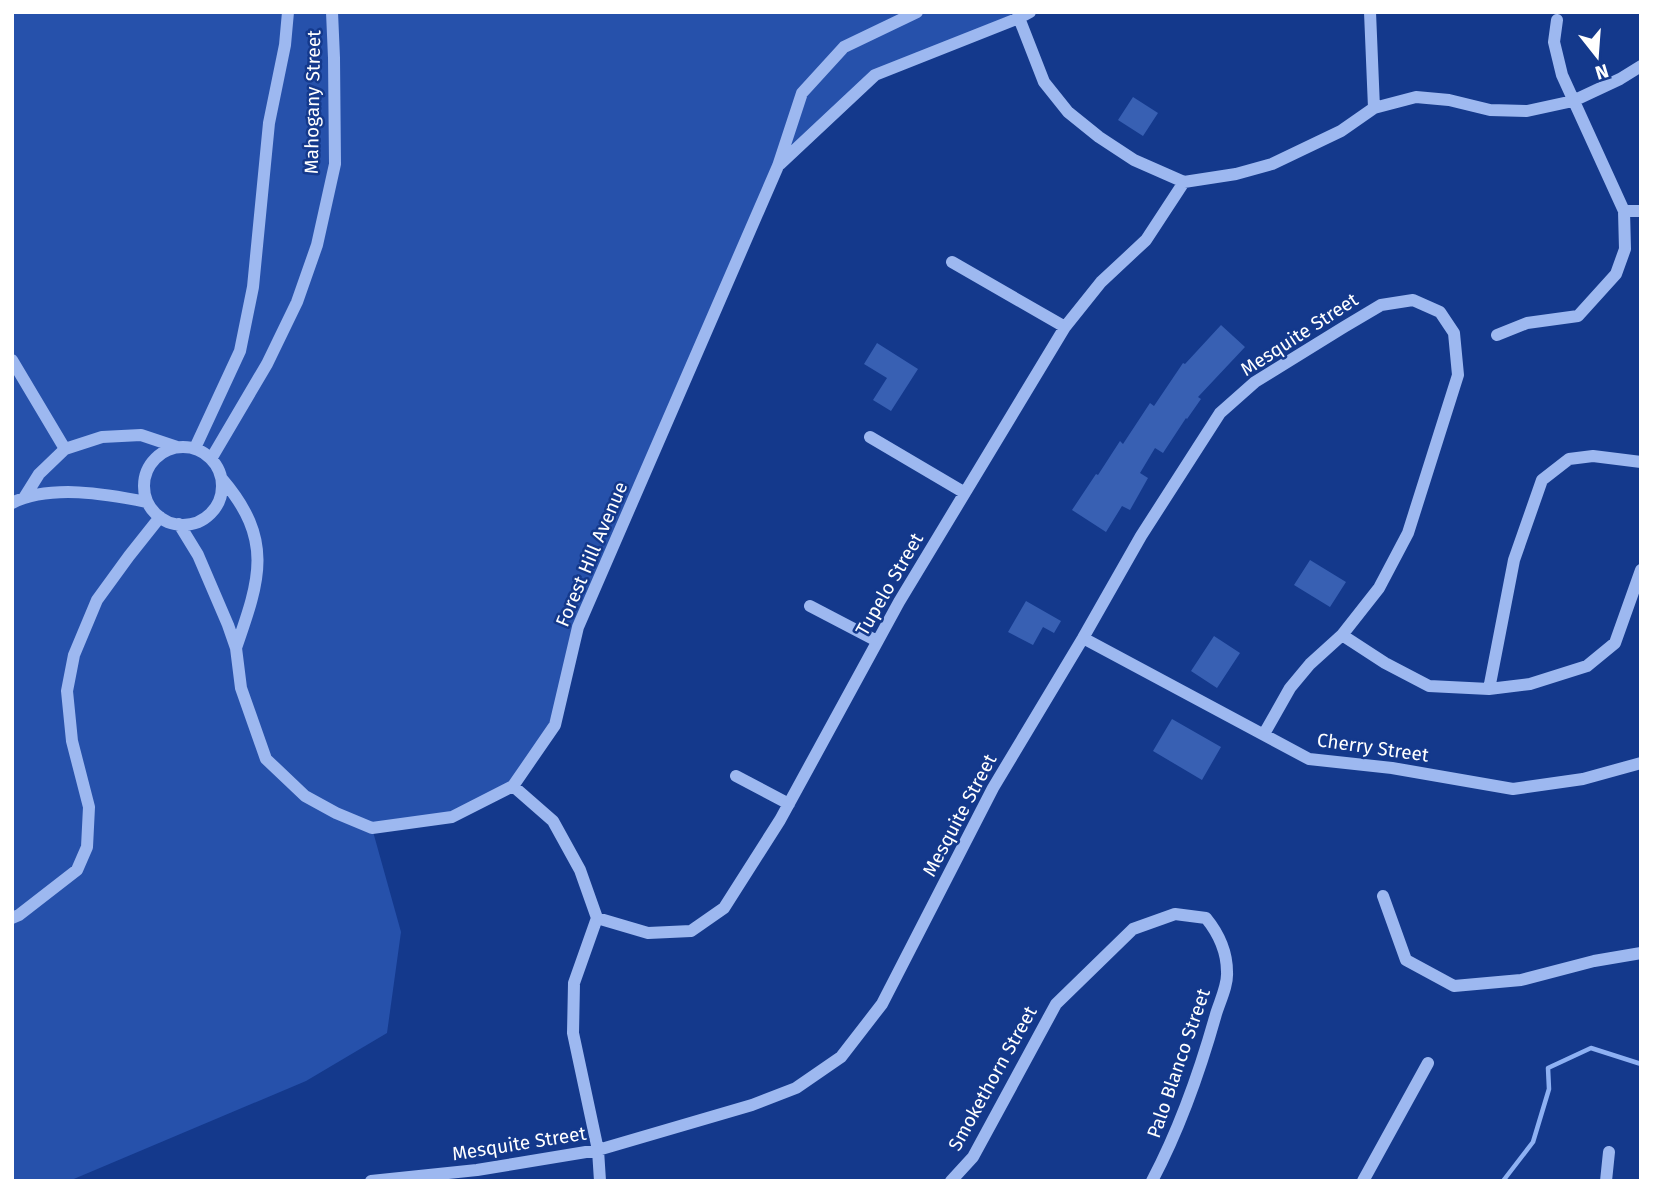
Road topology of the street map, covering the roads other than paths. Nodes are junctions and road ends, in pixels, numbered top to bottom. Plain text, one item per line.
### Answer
1 (288, 12) edge
2 (332, 12) edge
3 (917, 12) edge
4 (1370, 12) edge
5 (1023, 14) edge
6 (1558, 20) dead end
7 (1641, 66) edge
8 (1573, 101) junction
9 (1374, 108) junction
10 (778, 166) junction
11 (1184, 182) junction
12 (1624, 211) junction
13 (1641, 211) edge
14 (952, 262) dead end
15 (1065, 327) junction
16 (1497, 335) dead end
17 (12, 360) edge
18 (870, 437) dead end
19 (177, 447) junction
20 (195, 448) junction
21 (65, 449) junction
22 (211, 458) junction
23 (1641, 462) edge
24 (222, 479) junction
25 (965, 493) junction
26 (18, 500) edge
27 (148, 502) junction
28 (160, 517) junction
29 (179, 524) junction
30 (1641, 570) edge
31 (810, 606) dead end
32 (1342, 635) junction
33 (1083, 638) junction
34 (877, 642) junction
35 (236, 648) junction
36 (1489, 689) junction
37 (1264, 734) junction
38 (1641, 763) edge
39 (736, 776) dead end
40 (513, 786) junction
41 (789, 804) junction
42 (1383, 896) dead end
43 (12, 918) edge
44 (597, 918) junction
45 (1206, 918) joint
46 (1641, 953) edge
47 (1428, 1063) dead end
48 (598, 1150) junction
49 (1609, 1152) dead end
50 (371, 1181) edge
51 (600, 1181) edge
52 (951, 1181) edge
53 (1152, 1181) edge
54 (1363, 1181) edge
55 (1606, 1181) edge

1 - 20 street, Mahogany Street
2 - 22 street, Mahogany Street
3 - 10 street, Forest Hill Avenue
4 - 9 street
5 - 10 street, Forest Hill Avenue
5 - 11 street
6 - 8 street
7 - 8 street
8 - 9 street
8 - 12 street
9 - 11 street
10 - 40 street, Forest Hill Avenue
11 - 15 street, Tupelo Street
12 - 13 street
12 - 16 street
14 - 15 street
15 - 25 street, Tupelo Street
17 - 21 street
18 - 25 street
19 - 20 street
19 - 21 street
19 - 27 street
20 - 22 street
21 - 26 street
22 - 24 street
23 - 36 street
24 - 29 street
24 - 35 street, Forest Hill Avenue
25 - 34 street, Tupelo Street
26 - 27 street
27 - 28 street
28 - 29 street
28 - 43 street
29 - 35 street, Forest Hill Avenue
30 - 36 street
31 - 34 street
32 - 33 street, Mesquite Street
32 - 36 street
32 - 37 street
33 - 37 street, Cherry Street
33 - 48 street, Mesquite Street
34 - 41 street, Tupelo Street
35 - 40 street, Forest Hill Avenue
37 - 38 street, Cherry Street
39 - 41 street
40 - 44 street
41 - 44 street, Tupelo Street
42 - 46 street
44 - 48 street
45 - 52 street, Smokethorn Street
45 - 53 street, Palo Blanco Street
47 - 54 street
48 - 50 street, Mesquite Street
48 - 51 street
49 - 55 street

